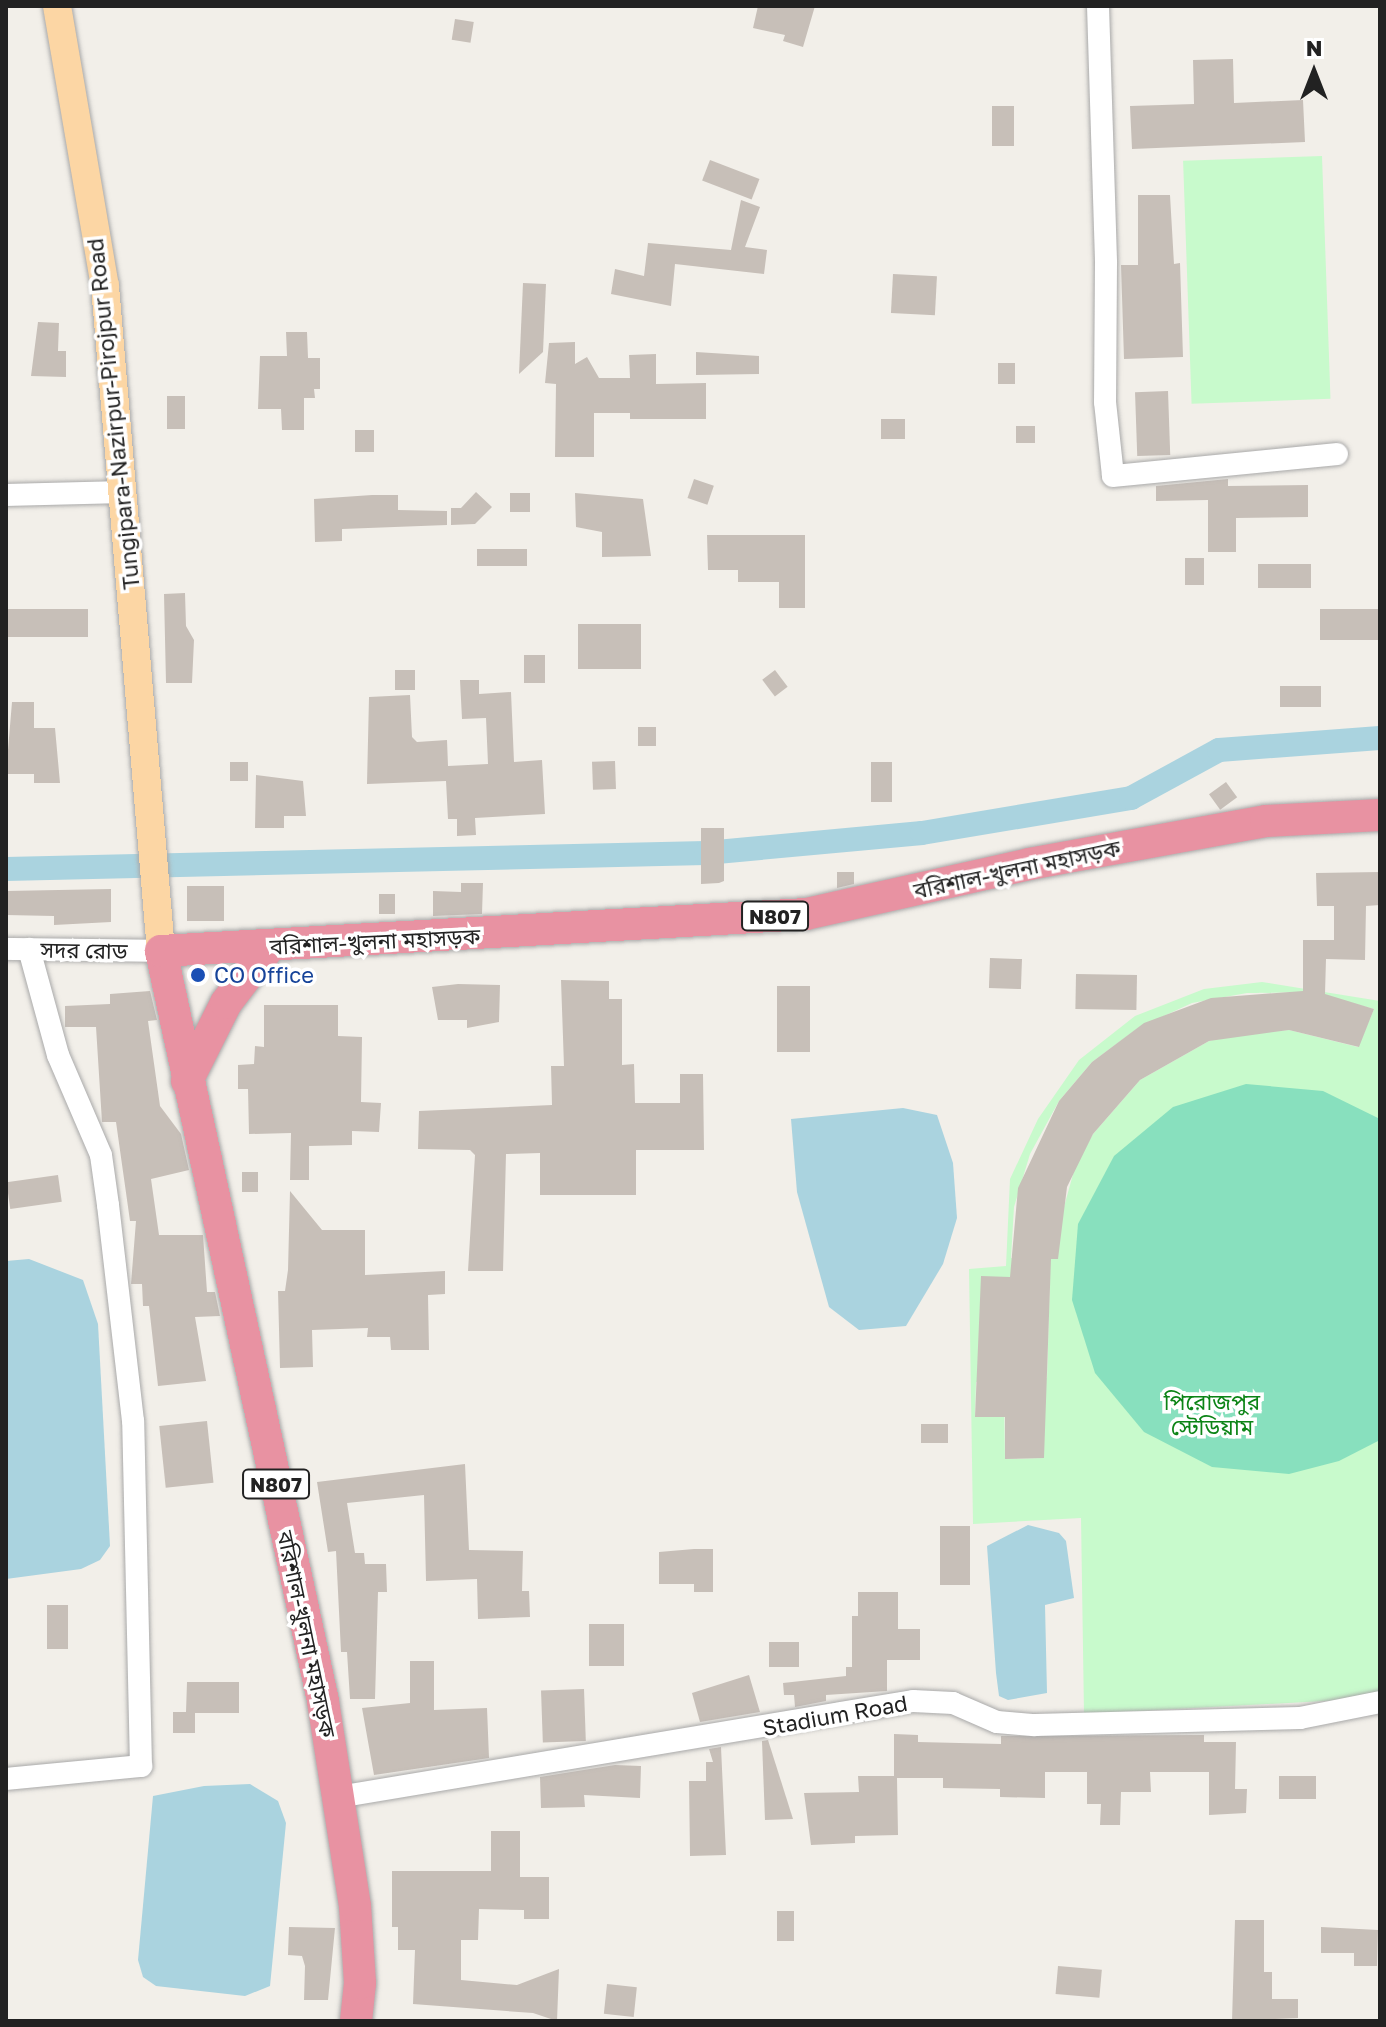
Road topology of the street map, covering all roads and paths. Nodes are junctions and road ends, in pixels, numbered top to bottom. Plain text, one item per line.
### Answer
1 (57, 6) edge
2 (1098, 6) edge
3 (1337, 454) dead end
4 (123, 492) junction
5 (6, 495) edge
6 (1380, 815) edge
7 (269, 947) junction
8 (17, 949) edge
9 (161, 951) junction
10 (187, 1081) junction
11 (1380, 1702) edge
12 (6, 1779) edge
13 (338, 1797) junction
14 (356, 2021) edge

1 - 4 main road, Tungipara-Nazirpur-Pirojpur Road
2 - 3 street
4 - 5 street
4 - 9 main road, Tungipara-Nazirpur-Pirojpur Road
6 - 7 highway, বরিশাল-খুলনা মহাসড়ক / N807
7 - 9 highway, বরিশাল-খুলনা মহাসড়ক / N807
7 - 10 highway
8 - 9 street, সদর রোড
8 - 12 street
9 - 10 highway, বরিশাল-খুলনা মহাসড়ক / N807
10 - 13 highway, বরিশাল-খুলনা মহাসড়ক / N807
11 - 13 street, Stadium Road
13 - 14 highway, বরিশাল-খুলনা মহাসড়ক / N807

